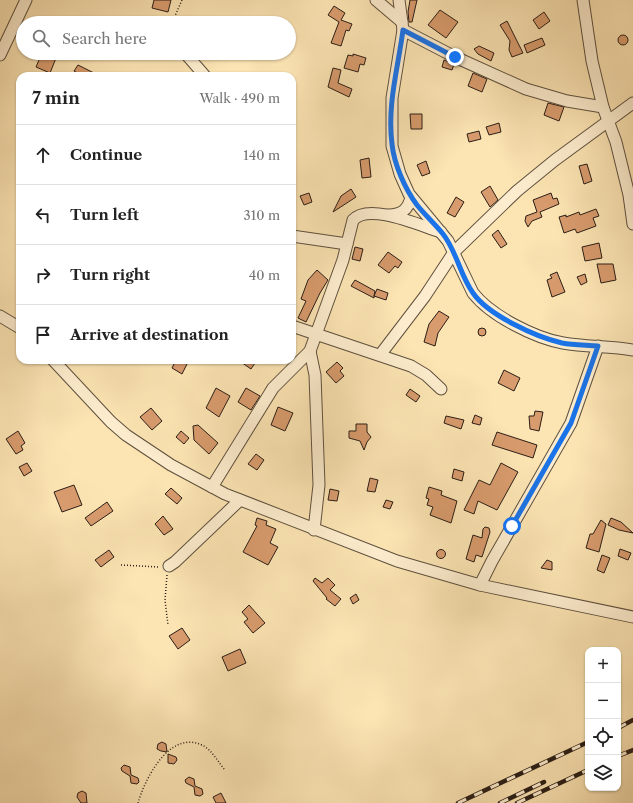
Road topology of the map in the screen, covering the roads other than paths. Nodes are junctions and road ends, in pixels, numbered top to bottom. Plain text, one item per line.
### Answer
1 (26, 0) edge
2 (376, 0) edge
3 (400, 0) edge
4 (582, 0) edge
5 (19, 16) edge
6 (16, 22) edge
7 (402, 26) junction
8 (0, 56) edge
9 (191, 60) edge
10 (202, 72) edge
11 (633, 103) edge
12 (603, 107) junction
13 (607, 121) junction
14 (411, 197) junction
15 (384, 215) junction
16 (633, 224) edge
17 (443, 233) junction
18 (296, 237) edge
19 (347, 244) junction
20 (454, 252) junction
21 (0, 316) edge
22 (16, 326) edge
23 (296, 328) edge
24 (316, 335) junction
25 (598, 346) junction
26 (633, 350) edge
27 (310, 351) junction
28 (380, 355) junction
29 (58, 364) edge
30 (441, 389) dead end
31 (212, 487) junction
32 (240, 500) junction
33 (314, 530) junction
34 (168, 566) road end
35 (480, 585) junction
36 (633, 617) edge

1 - 5 street
2 - 7 street
3 - 7 street
4 - 12 street
6 - 8 street
7 - 12 street
7 - 14 street
9 - 10 street
11 - 13 street
12 - 13 street
13 - 16 street
13 - 20 street
14 - 15 street
14 - 17 street
15 - 17 street
15 - 19 street
17 - 20 street
18 - 19 street
19 - 24 street
20 - 25 street
20 - 28 street
21 - 22 street
23 - 24 street
24 - 27 street
24 - 28 street
25 - 26 street
25 - 35 street
27 - 31 street
27 - 33 street
28 - 30 street
29 - 31 street
31 - 32 street
32 - 33 street
32 - 34 street
33 - 35 street
35 - 36 street

